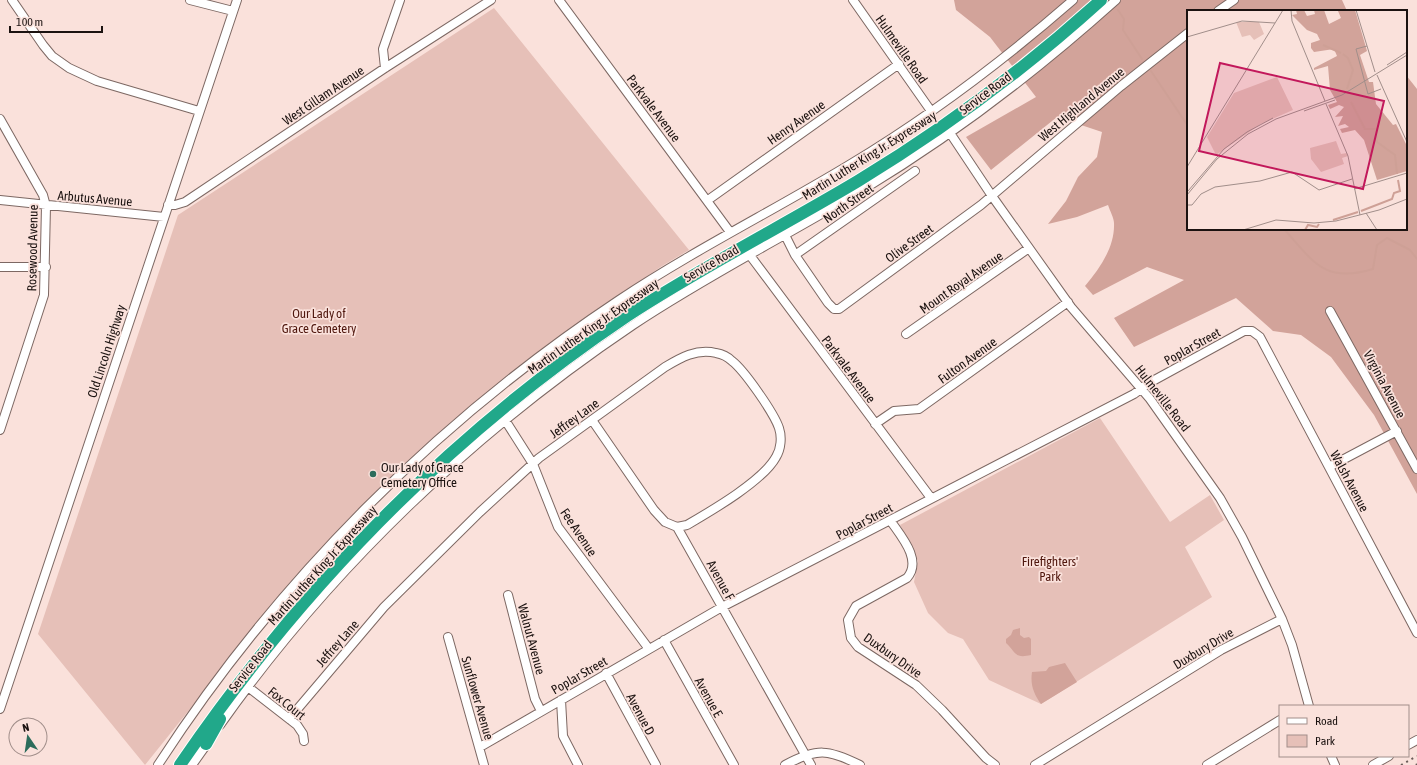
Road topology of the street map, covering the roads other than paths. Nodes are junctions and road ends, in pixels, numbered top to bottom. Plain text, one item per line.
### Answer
1 (12, 0) edge
2 (190, 0) edge
3 (236, 0) edge
4 (400, 0) edge
5 (491, 0) edge
6 (559, 0) edge
7 (853, 0) edge
8 (1073, 0) edge
9 (1088, 0) edge
10 (1101, 0) edge
11 (1116, 0) edge
12 (1234, 0) edge
13 (1219, 10) edge
14 (233, 11) junction
15 (1187, 34) edge
16 (899, 64) junction
17 (385, 68) junction
18 (199, 111) junction
19 (931, 111) junction
20 (0, 120) edge
21 (950, 133) junction
22 (915, 171) dead end
23 (992, 196) junction
24 (0, 200) edge
25 (708, 200) junction
26 (168, 205) junction
27 (46, 206) junction
28 (164, 217) junction
29 (730, 232) junction
30 (785, 234) junction
31 (1029, 248) junction
32 (749, 254) junction
33 (795, 255) junction
34 (0, 267) edge
35 (46, 267) junction
36 (1068, 302) junction
37 (1330, 311) dead end
38 (906, 334) dead end
39 (1261, 340) joint
40 (1142, 389) junction
41 (2, 418) edge
42 (504, 420) junction
43 (592, 420) junction
44 (875, 424) junction
45 (0, 430) edge
46 (1397, 431) junction
47 (533, 464) junction
48 (1329, 467) junction
49 (1417, 469) edge
50 (931, 498) junction
51 (890, 520) junction
52 (677, 527) junction
53 (508, 595) dead end
54 (722, 607) junction
55 (1282, 619) junction
56 (1417, 633) edge
57 (448, 637) dead end
58 (664, 640) junction
59 (649, 649) junction
60 (606, 673) junction
61 (243, 685) junction
62 (561, 700) junction
63 (1308, 705) edge
64 (0, 709) edge
65 (541, 711) junction
66 (289, 719) junction
67 (1279, 721) edge
68 (304, 742) dead end
69 (206, 744) joint
70 (480, 747) junction
71 (805, 755) junction
72 (1387, 757) edge
73 (158, 765) edge
74 (170, 765) edge
75 (180, 765) edge
76 (192, 765) edge
77 (484, 765) edge
78 (578, 765) edge
79 (656, 765) edge
80 (734, 765) edge
81 (785, 765) edge
82 (811, 765) edge
83 (860, 765) edge
84 (995, 765) edge
85 (1035, 765) edge
86 (1207, 765) edge
87 (1373, 765) edge

1 - 18 street
2 - 14 street
3 - 14 street, Old Lincoln Highway
4 - 17 street
5 - 17 street, West Gillam Avenue
6 - 25 street, Parkvale Avenue
7 - 16 street, Hulmeville Road
8 - 19 street, Service Road
9 - 74 highway, Martin Luther King Jr. Expressway
10 - 61 highway, Martin Luther King Jr. Expressway
11 - 21 street, Service Road
12 - 13 street
14 - 18 street, Old Lincoln Highway
15 - 23 street, West Highland Avenue
16 - 19 street, Hulmeville Road
16 - 25 street, Henry Avenue
17 - 26 street, West Gillam Avenue
18 - 26 street, Old Lincoln Highway
19 - 29 street, Service Road
20 - 27 street, Rosewood Avenue
21 - 23 street, Hulmeville Road
21 - 30 street, Service Road
22 - 33 street, North Street
23 - 31 street, Hulmeville Road
23 - 33 street, Olive Street
24 - 27 street, Arbutus Avenue
25 - 29 street, Parkvale Avenue
26 - 28 street, Old Lincoln Highway
27 - 28 street, Arbutus Avenue
27 - 35 street, Rosewood Avenue
28 - 64 street, Old Lincoln Highway
29 - 73 street, Service Road
30 - 32 street, Service Road
30 - 33 street
31 - 36 street, Hulmeville Road
31 - 38 street, Mount Royal Avenue
32 - 42 street, Service Road
32 - 44 street, Parkvale Avenue
34 - 35 street
35 - 41 street, Rosewood Avenue
36 - 40 street, Hulmeville Road
36 - 44 street, Fulton Avenue
37 - 46 street, Virginia Avenue
39 - 40 street, Poplar Street
39 - 48 street, Walsh Avenue
40 - 50 street, Poplar Street
40 - 55 street, Hulmeville Road
41 - 45 street, Rosewood Avenue
42 - 47 street, Fee Avenue
42 - 61 street, Service Road
43 - 47 street, Jeffrey Lane
43 - 52 street, Avenue F
43 - 52 street, Jeffrey Lane
44 - 50 street, Parkvale Avenue
46 - 48 street
46 - 49 street, Virginia Avenue
47 - 59 street, Fee Avenue
47 - 66 street, Jeffrey Lane
48 - 56 street, Walsh Avenue
50 - 51 street, Poplar Street
51 - 54 street, Poplar Street
51 - 84 street, Duxbury Drive
52 - 54 street, Avenue F
53 - 65 street, Walnut Avenue
54 - 58 street, Poplar Street
54 - 71 street, Avenue F
55 - 63 street, Hulmeville Road
55 - 85 street, Duxbury Drive
57 - 70 street, Sunflower Avenue
58 - 59 street, Poplar Street
58 - 80 street, Avenue E
59 - 60 street, Poplar Street
60 - 62 street, Poplar Street
60 - 79 street, Avenue D
61 - 66 street, Fox Court
61 - 69 highway
61 - 75 highway, Martin Luther King Jr. Expressway
62 - 65 street, Poplar Street
62 - 78 street
65 - 70 street, Poplar Street
66 - 68 street, Fox Court
67 - 86 street
69 - 76 street
70 - 77 street, Sunflower Avenue
71 - 81 street
71 - 82 street, Avenue F
71 - 83 street
72 - 87 street

